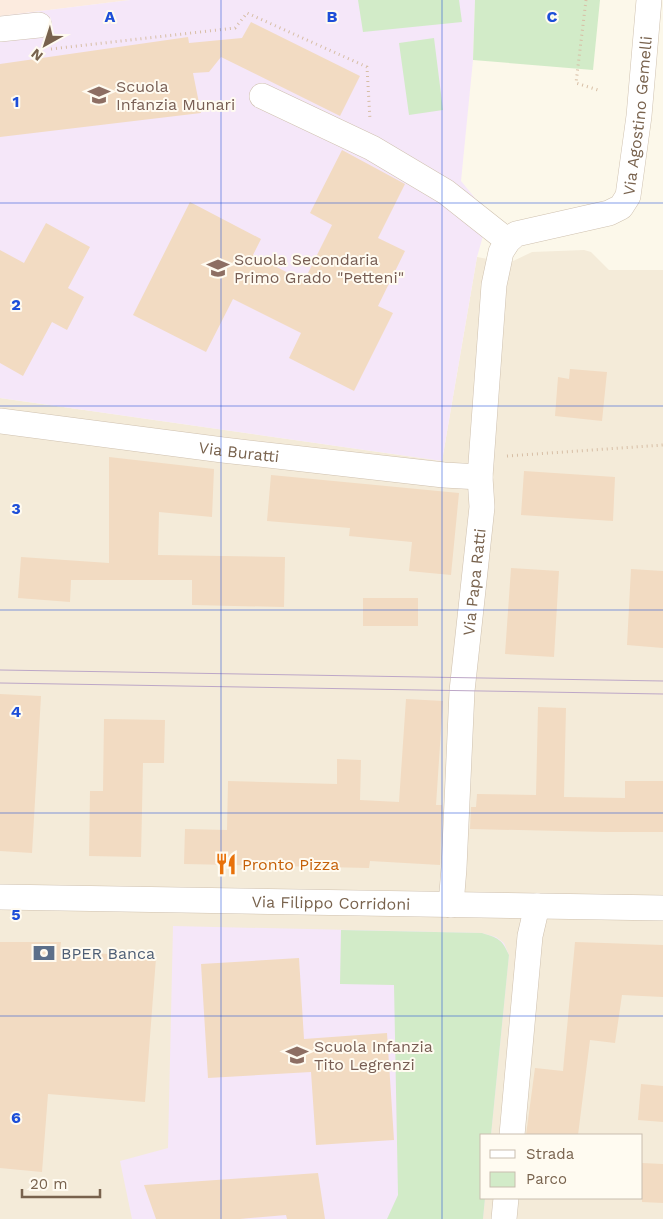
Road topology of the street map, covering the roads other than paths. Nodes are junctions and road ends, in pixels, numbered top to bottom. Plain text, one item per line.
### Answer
1 (653, 6) edge
2 (39, 25) dead end
3 (0, 29) edge
4 (262, 96) dead end
5 (504, 251) junction
6 (0, 421) edge
7 (481, 468) junction
8 (0, 897) edge
9 (450, 904) junction
10 (537, 906) junction
11 (663, 908) edge
12 (512, 1134) edge
13 (506, 1199) edge
14 (504, 1219) edge

1 - 5 street, Via Agostino Gemelli
2 - 3 street
4 - 5 street
5 - 7 street, Via Papa Ratti
6 - 7 street, Via Buratti
7 - 9 street, Via Papa Ratti
8 - 9 street, Via Filippo Corridoni
9 - 10 street, Via Filippo Corridoni
10 - 11 street, Via Filippo Corridoni
10 - 12 street
13 - 14 street

